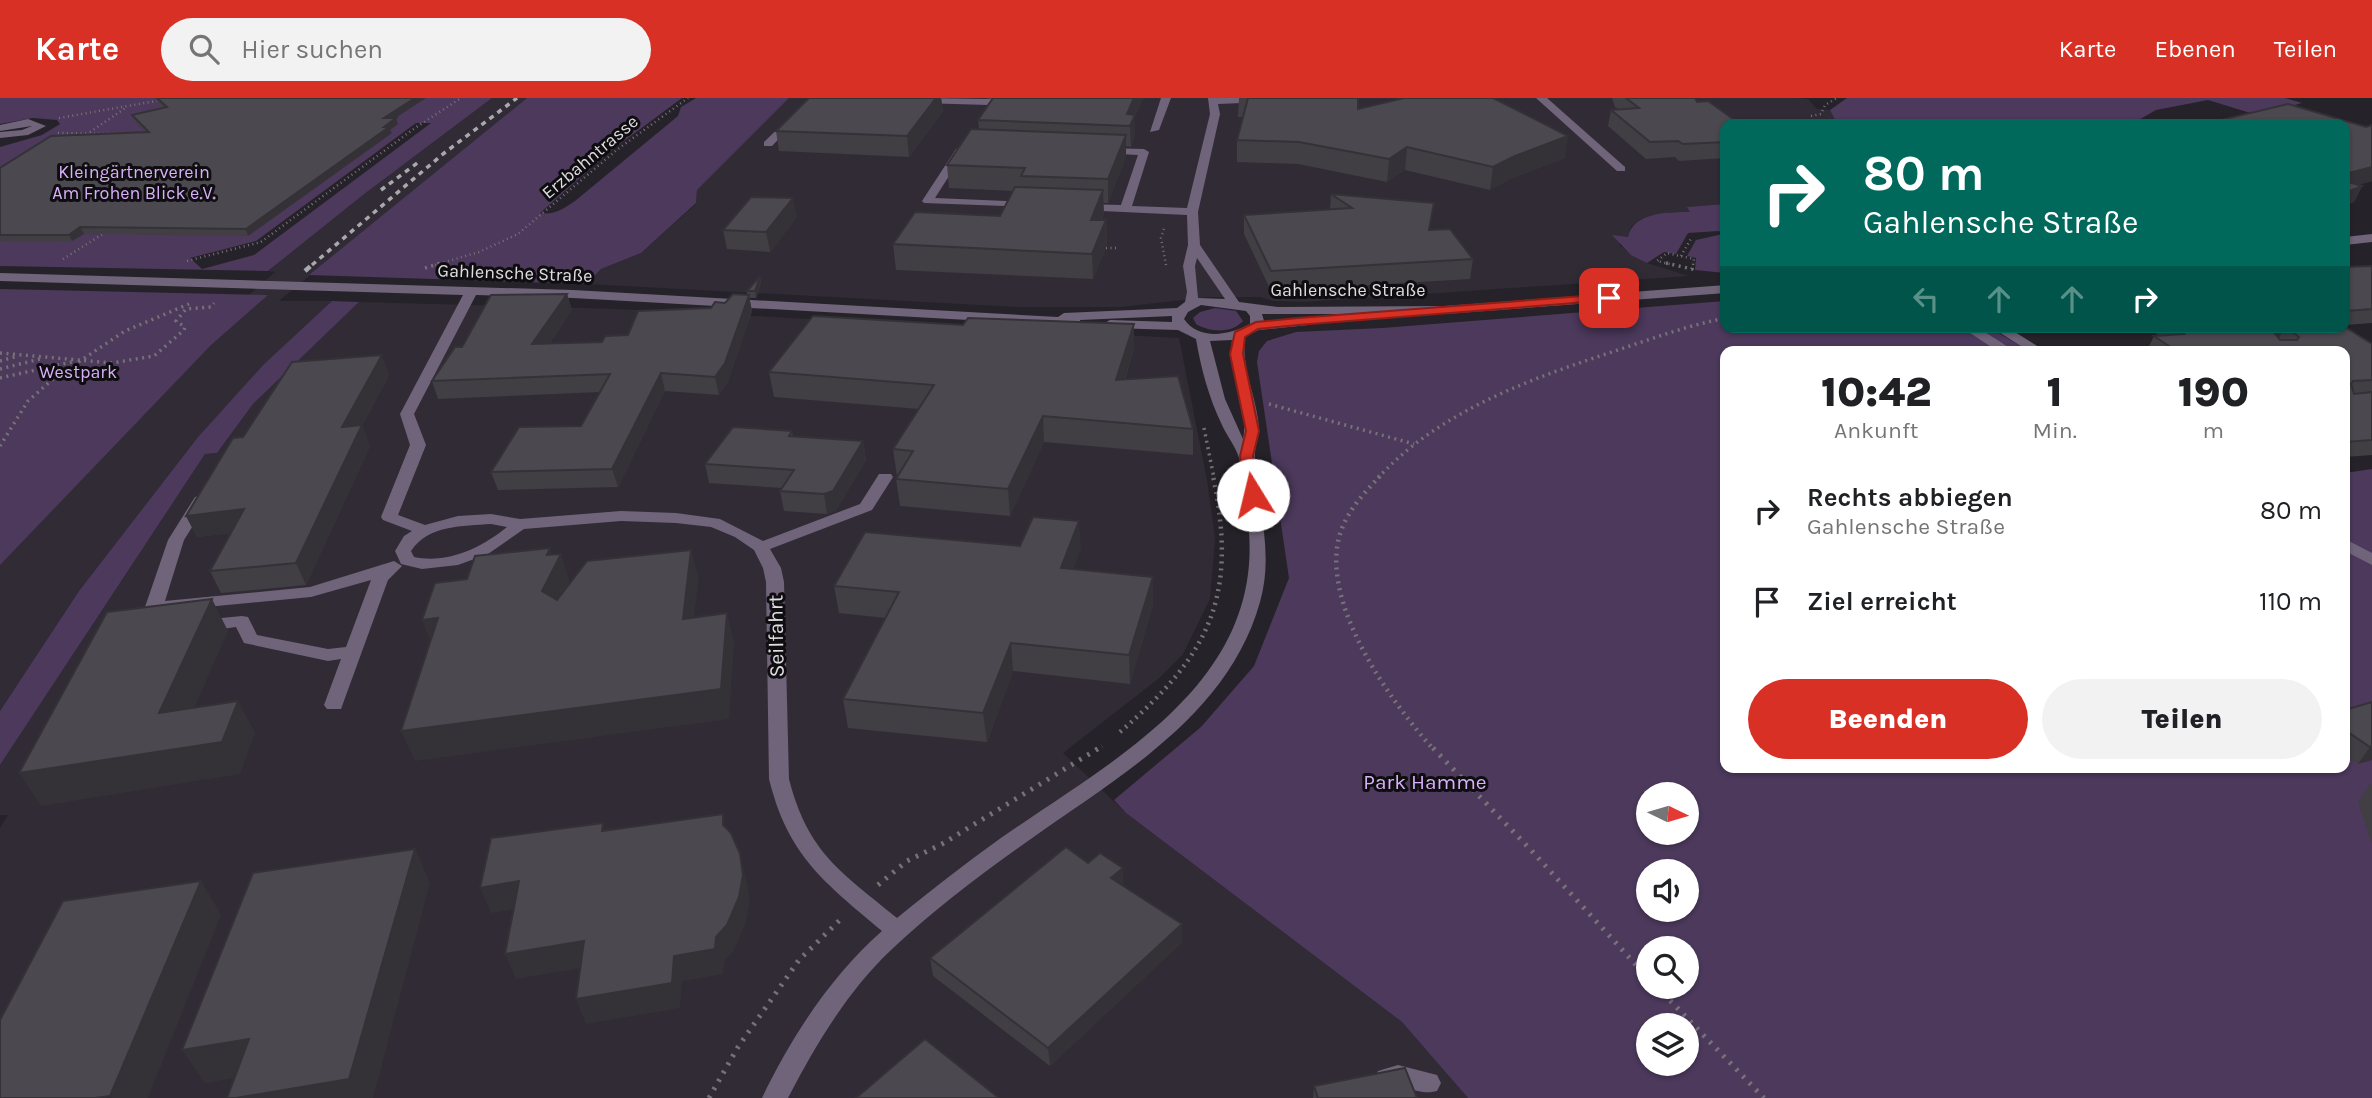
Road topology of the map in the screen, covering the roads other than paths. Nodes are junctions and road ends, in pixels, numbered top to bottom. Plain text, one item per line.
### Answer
1 (992, 98) edge
2 (1166, 98) edge
3 (1287, 98) edge
4 (1541, 98) edge
5 (1214, 100) edge
6 (912, 103) edge
7 (797, 115) edge
8 (0, 128) edge
9 (1154, 130) dead end
10 (0, 135) edge
11 (768, 144) dead end
12 (964, 145) edge
13 (1089, 150) edge
14 (1622, 169) dead end
15 (1046, 206) edge
16 (1072, 207) edge
17 (1125, 209) junction
18 (1192, 212) junction
19 (2372, 238) edge
20 (2350, 240) edge
21 (1194, 245) junction
22 (0, 277) edge
23 (1720, 289) edge
24 (472, 290) junction
25 (1233, 302) junction
26 (1251, 309) junction
27 (1446, 310) junction
28 (1184, 315) junction
29 (1256, 326) junction
30 (1977, 333) edge
31 (2007, 333) edge
32 (1239, 335) junction
33 (1202, 336) junction
34 (1999, 346) edge
35 (2030, 346) edge
36 (1247, 456) junction
37 (885, 477) dead end
38 (212, 481) edge
39 (520, 524) junction
40 (424, 530) junction
41 (761, 547) junction
42 (2350, 547) edge
43 (407, 560) junction
44 (2372, 560) edge
45 (388, 569) junction
46 (177, 629) edge
47 (351, 652) junction
48 (334, 705) dead end
49 (897, 931) junction
50 (1428, 1083) dead end
51 (1362, 1085) edge
52 (775, 1098) edge

1 - 6 street
2 - 9 street
3 - 5 street
4 - 14 street
5 - 18 street
7 - 11 street
8 - 10 street
12 - 15 street
13 - 17 street
16 - 17 street
17 - 18 street
18 - 21 street
19 - 20 street
21 - 25 street
21 - 28 street
22 - 24 street, Gahlensche Straße
23 - 27 street, Gahlensche Straße
24 - 28 street, Gahlensche Straße
24 - 40 street
25 - 26 street, Gahlensche Straße
25 - 28 street, Gahlensche Straße
26 - 27 street, Gahlensche Straße
26 - 29 street, Gahlensche Straße
27 - 29 street, Gahlensche Straße
28 - 33 street, Gahlensche Straße
29 - 32 street, Gahlensche Straße
30 - 34 street
31 - 35 street
32 - 33 street, Gahlensche Straße
32 - 36 street
33 - 36 street
36 - 49 street
37 - 41 street
38 - 45 street
39 - 40 street
39 - 41 street
39 - 43 street
40 - 43 street
41 - 49 street, Seilfahrt
42 - 44 street
43 - 45 street
45 - 47 street
46 - 47 street
47 - 48 street
49 - 52 street
50 - 51 street

